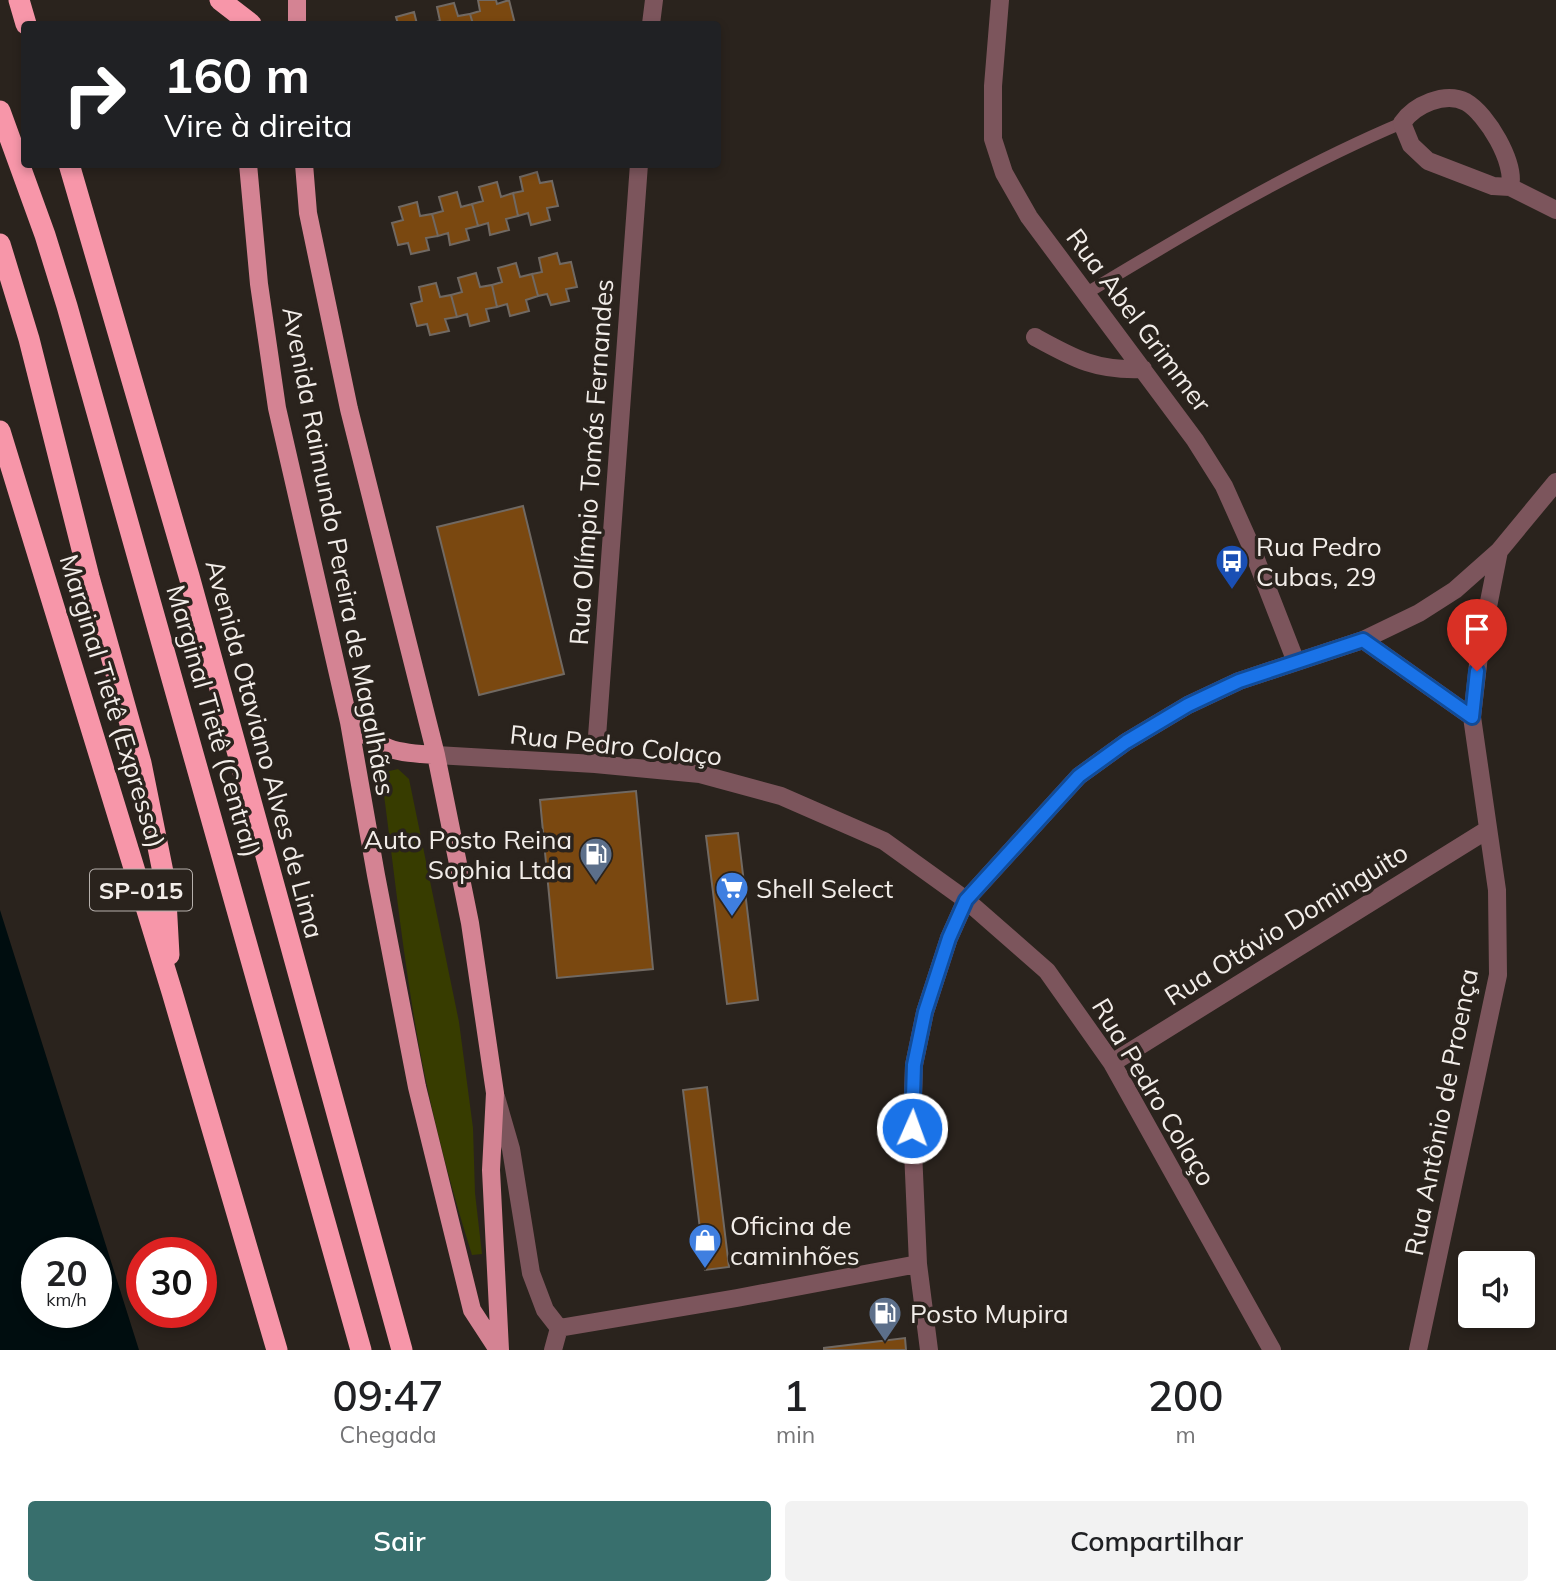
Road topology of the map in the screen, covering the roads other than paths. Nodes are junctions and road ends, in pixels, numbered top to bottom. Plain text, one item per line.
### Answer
1 (19, 0) edge
2 (220, 0) edge
3 (297, 0) edge
4 (654, 0) edge
5 (1000, 0) edge
6 (245, 16) edge
7 (25, 21) edge
8 (297, 21) edge
9 (652, 21) edge
10 (0, 111) edge
11 (1402, 123) junction
12 (70, 168) edge
13 (248, 168) edge
14 (304, 168) edge
15 (639, 168) edge
16 (1510, 187) junction
17 (1556, 210) edge
18 (0, 244) edge
19 (1085, 294) junction
20 (1035, 337) dead end
21 (1143, 369) junction
22 (0, 431) edge
23 (1556, 482) edge
24 (1499, 551) junction
25 (1363, 640) junction
26 (1296, 662) junction
27 (1472, 717) junction
28 (349, 722) junction
29 (436, 755) junction
30 (595, 764) junction
31 (1487, 830) junction
32 (966, 900) junction
33 (172, 992) junction
34 (1112, 1063) junction
35 (495, 1093) junction
36 (918, 1264) junction
37 (559, 1328) junction
38 (277, 1350) edge
39 (361, 1350) edge
40 (402, 1350) edge
41 (499, 1350) edge
42 (552, 1350) edge
43 (929, 1350) edge
44 (1272, 1350) edge
45 (1418, 1350) edge

1 - 7 highway
2 - 6 highway
3 - 8 main road
4 - 9 street
5 - 19 street, Rua Abel Grimmer
10 - 39 highway, Marginal Tietê (Central)
11 - 16 street
11 - 16 street
11 - 19 lane
12 - 40 highway, Avenida Otaviano Alves de Lima
13 - 28 main road, Avenida Raimundo Pereira de Magalhães
14 - 29 main road, Avenida Raimundo Pereira de Magalhães
15 - 30 street, Rua Olímpio Tomás Fernandes
16 - 17 street
18 - 33 highway
19 - 21 street, Rua Abel Grimmer
20 - 21 street
21 - 26 street, Rua Abel Grimmer
22 - 33 highway, Marginal Tietê (Expressa) / SP-015
23 - 24 street
24 - 25 street
24 - 27 street, Rua Antônio de Proença
25 - 26 street
25 - 27 street
26 - 32 street
27 - 31 street, Rua Antônio de Proença
28 - 29 main road
28 - 41 main road, Avenida Raimundo Pereira de Magalhães
29 - 30 street, Rua Pedro Colaço
29 - 35 main road, Avenida Raimundo Pereira de Magalhães
30 - 32 street, Rua Pedro Colaço
31 - 34 street, Rua Otávio Dominguito
31 - 45 street, Rua Antônio de Proença
32 - 34 street, Rua Pedro Colaço
32 - 36 street
33 - 38 highway, Marginal Tietê (Expressa) / SP-015
34 - 44 street, Rua Pedro Colaço
35 - 37 street
35 - 41 main road, Avenida Raimundo Pereira de Magalhães
36 - 37 street
36 - 43 street
37 - 42 street

